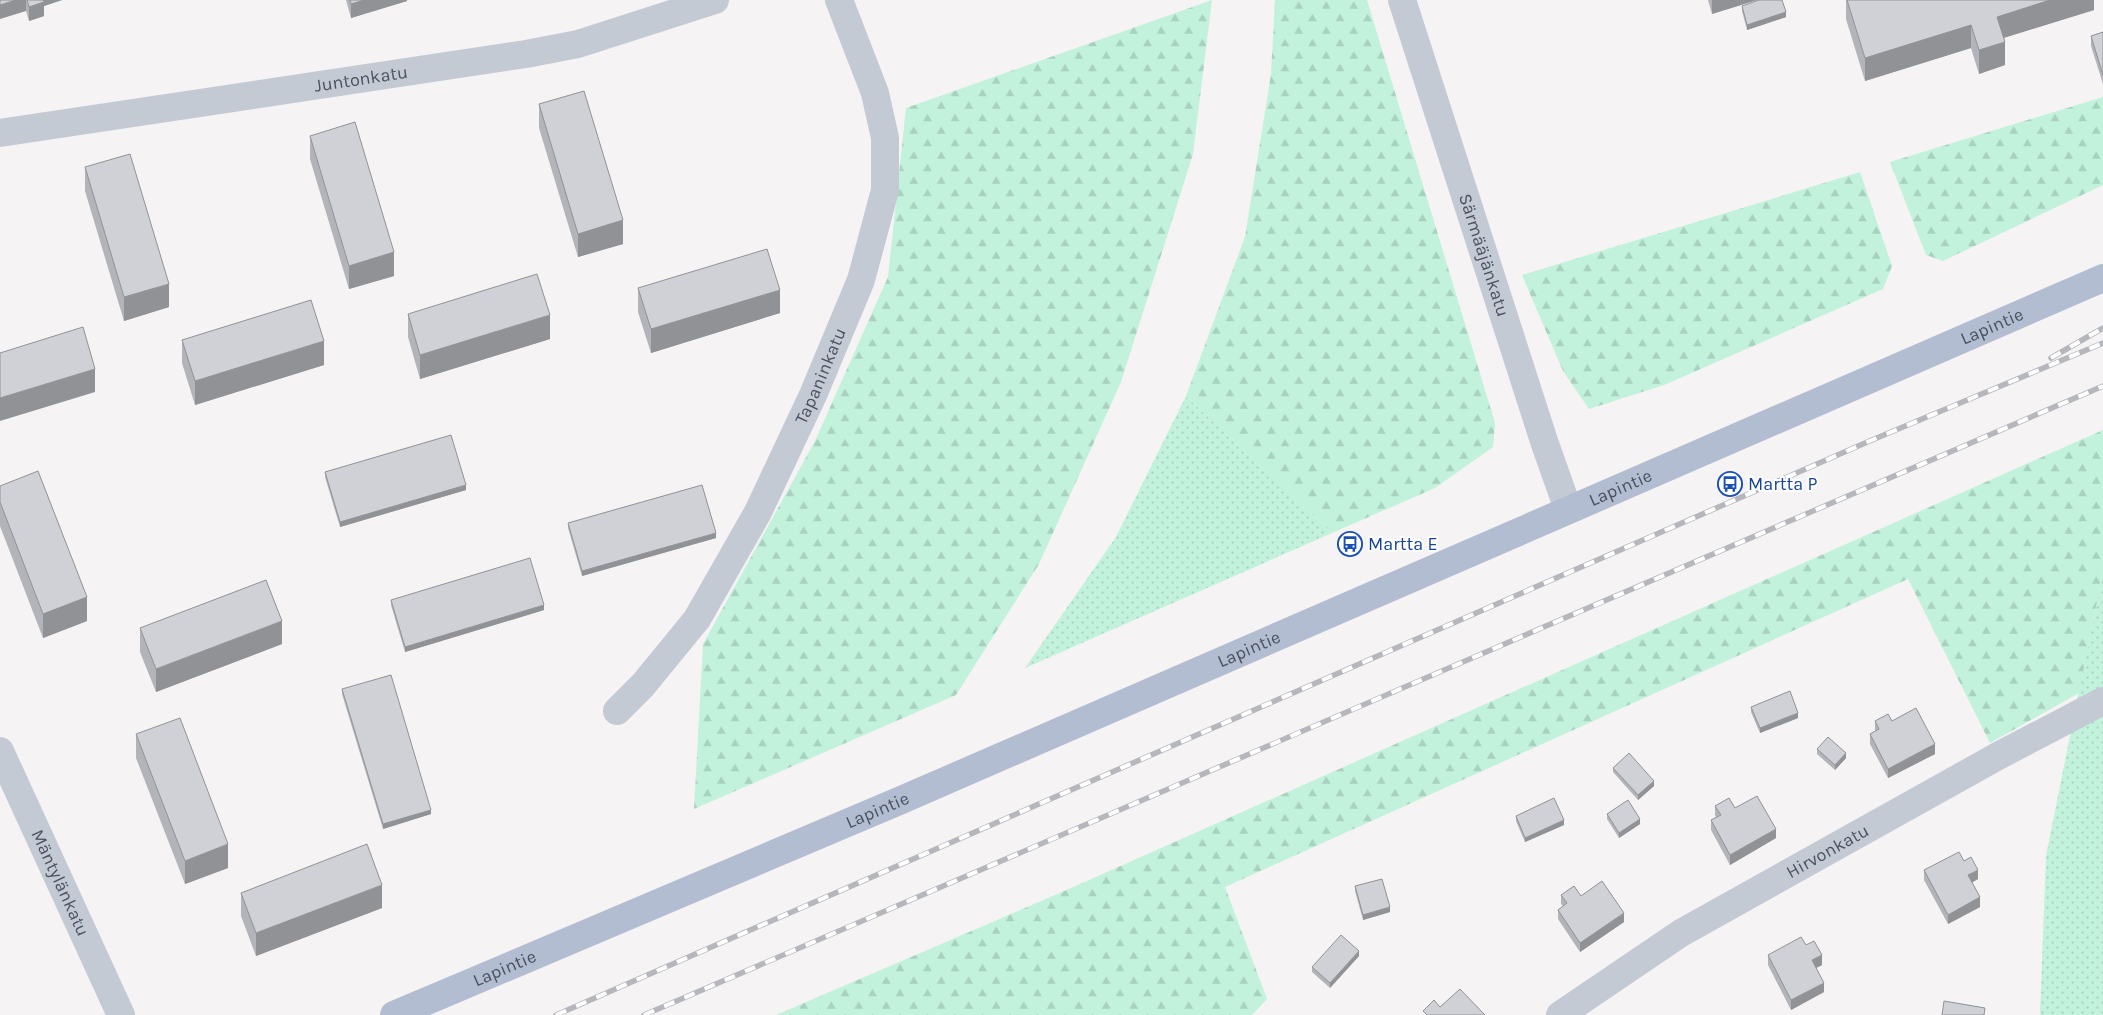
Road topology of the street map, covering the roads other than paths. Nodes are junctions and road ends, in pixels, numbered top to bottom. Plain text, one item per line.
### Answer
1 (715, 0) edge
2 (839, 0) edge
3 (1402, 0) edge
4 (0, 133) edge
5 (2103, 278) edge
6 (1568, 509) junction
7 (2103, 701) edge
8 (617, 711) dead end
9 (0, 751) edge
10 (121, 1015) edge
11 (394, 1015) edge
12 (1560, 1015) edge

1 - 4 street, Juntonkatu
2 - 8 street, Tapaninkatu
3 - 6 street, Särmääjänkatu
5 - 6 main road, Lapintie
6 - 11 main road, Lapintie
7 - 12 street, Hirvonkatu
9 - 10 street, Mäntylänkatu

